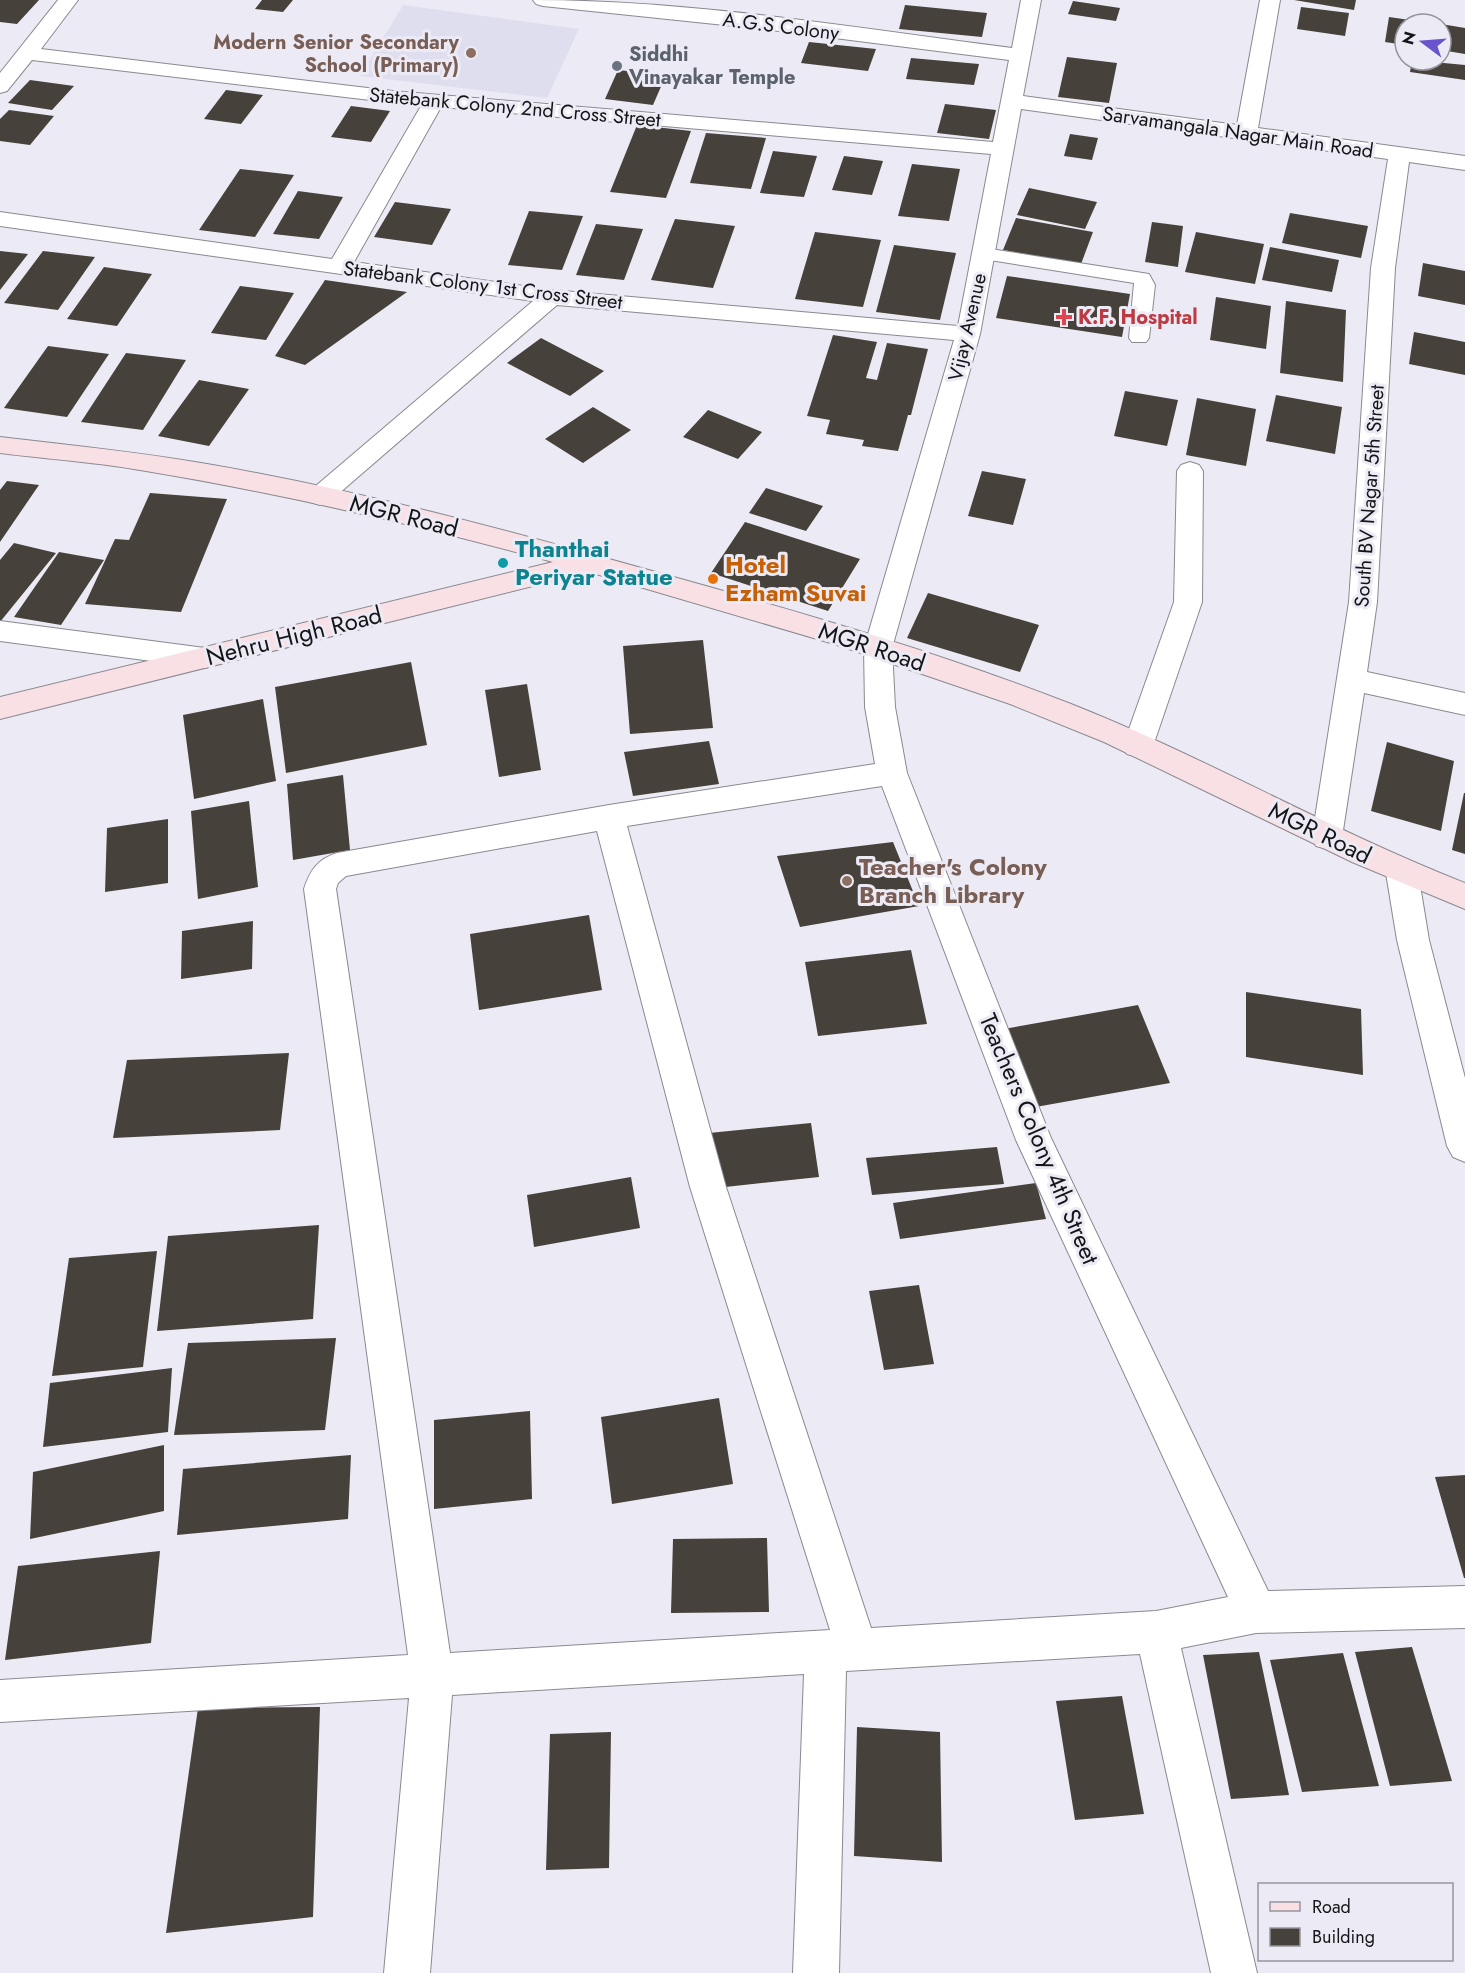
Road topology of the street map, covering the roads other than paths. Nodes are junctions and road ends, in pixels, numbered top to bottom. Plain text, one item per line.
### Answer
1 (68, 0) edge
2 (543, 0) edge
3 (1031, 0) edge
4 (1270, 0) edge
5 (27, 53) junction
6 (1019, 55) junction
7 (0, 87) edge
8 (434, 101) junction
9 (1011, 101) junction
10 (1247, 132) junction
11 (1004, 149) junction
12 (1399, 155) junction
13 (1465, 163) edge
14 (0, 219) edge
15 (984, 254) junction
16 (339, 267) junction
17 (552, 297) junction
18 (968, 334) junction
19 (1139, 338) dead end
20 (0, 445) edge
21 (1190, 471) dead end
22 (320, 496) junction
23 (588, 563) junction
24 (0, 631) edge
25 (878, 648) junction
26 (205, 658) junction
27 (1352, 680) junction
28 (1465, 704) edge
29 (0, 708) edge
30 (1138, 746) junction
31 (892, 773) junction
32 (609, 817) junction
33 (1327, 837) junction
34 (1402, 873) junction
35 (1465, 896) edge
36 (1465, 1146) edge
37 (1465, 1607) edge
38 (1256, 1612) junction
39 (1156, 1632) junction
40 (842, 1649) junction
41 (432, 1674) junction
42 (0, 1701) edge
43 (407, 1973) edge
44 (816, 1973) edge
45 (1234, 1973) edge

1 - 5 street
2 - 6 street, A.G.S Colony
3 - 6 street, Vijay Avenue
4 - 10 street
5 - 7 street
5 - 8 street, Statebank Colony 2nd Cross Street
6 - 9 street, Vijay Avenue
8 - 11 street, Statebank Colony 2nd Cross Street
8 - 16 street
9 - 10 street, Sarvamangala Nagar Main Road
9 - 11 street, Vijay Avenue
10 - 12 street, Sarvamangala Nagar Main Road
11 - 15 street, Vijay Avenue
12 - 13 street, Sarvamangala Nagar Main Road
12 - 27 street, South BV Nagar 5th Street
14 - 16 street, Statebank Colony 1st Cross Street
15 - 18 street, Vijay Avenue
15 - 19 lane
16 - 17 street, Statebank Colony 1st Cross Street
17 - 18 street, Statebank Colony 1st Cross Street
17 - 22 street
18 - 25 street, Vijay Avenue
20 - 22 street, MGR Road
21 - 30 street
22 - 23 street, MGR Road
23 - 25 street, MGR Road
23 - 26 street, Nehru High Road
24 - 26 street
25 - 30 street, MGR Road
25 - 31 street, Teachers Colony 4th Street
26 - 29 street, Nehru High Road
27 - 28 street
27 - 33 street, South BV Nagar 5th Street
30 - 33 street, MGR Road
31 - 32 street
31 - 38 street, Teachers Colony 4th Street
32 - 40 street
32 - 41 street
33 - 34 street, MGR Road
34 - 35 street, MGR Road
34 - 36 street
37 - 38 street
38 - 39 street
39 - 40 street
39 - 45 street
40 - 41 street
40 - 44 street
41 - 42 street
41 - 43 street

